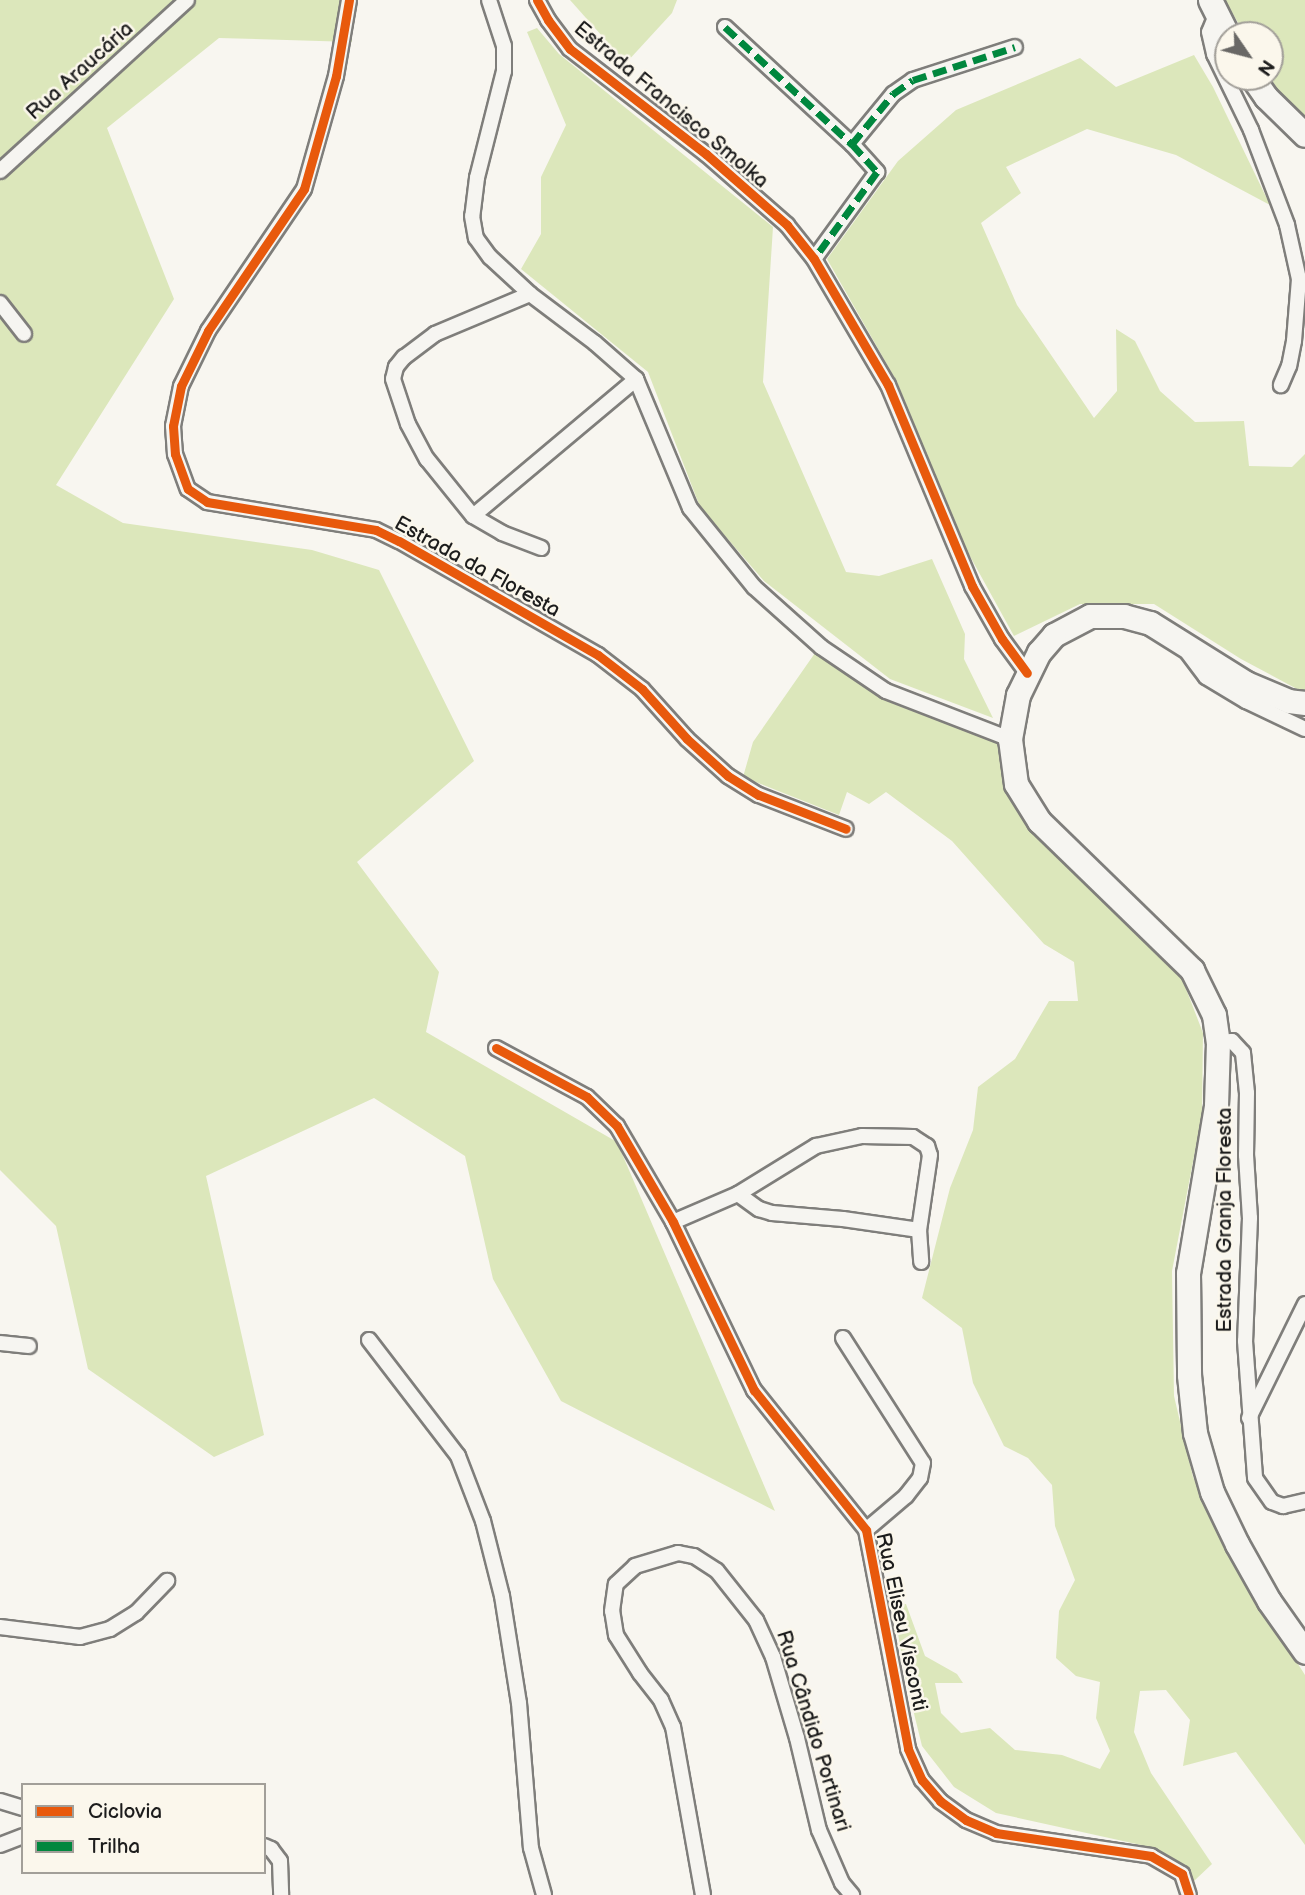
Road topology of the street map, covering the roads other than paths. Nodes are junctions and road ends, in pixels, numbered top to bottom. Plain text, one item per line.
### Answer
1 (187, 0) edge
2 (349, 0) edge
3 (489, 0) edge
4 (537, 0) edge
5 (1213, 8) edge
6 (725, 27) dead end
7 (1015, 47) dead end
8 (1262, 91) edge
9 (1305, 135) edge
10 (852, 144) junction
11 (0, 171) edge
12 (814, 259) junction
13 (530, 294) junction
14 (0, 303) edge
15 (24, 334) dead end
16 (636, 379) junction
17 (1281, 385) dead end
18 (473, 516) junction
19 (541, 548) dead end
20 (1177, 639) junction
21 (1027, 673) junction
22 (1305, 703) edge
23 (1305, 729) edge
24 (1010, 739) junction
25 (846, 829) dead end
26 (1218, 1042) junction
27 (496, 1048) dead end
28 (738, 1194) junction
29 (673, 1222) junction
30 (919, 1230) junction
31 (921, 1262) dead end
32 (1305, 1304) edge
33 (843, 1338) dead end
34 (369, 1340) dead end
35 (0, 1343) edge
36 (29, 1346) dead end
37 (1248, 1419) junction
38 (1305, 1501) edge
39 (866, 1530) junction
40 (167, 1581) dead end
41 (0, 1627) edge
42 (1305, 1652) edge
43 (0, 1801) edge
44 (21, 1807) edge
45 (21, 1837) edge
46 (0, 1845) edge
47 (266, 1847) edge
48 (281, 1895) edge
49 (544, 1895) edge
50 (703, 1895) edge
51 (852, 1895) edge
52 (1189, 1895) edge

1 - 11 street, Rua Araucária
2 - 25 street, Estrada da Floresta
3 - 13 street
4 - 12 street, Estrada Francisco Smolka
5 - 17 street
6 - 10 street
7 - 10 street
8 - 9 main road
10 - 12 street
12 - 21 street, Estrada Francisco Smolka
13 - 16 street
13 - 18 street
14 - 15 street
16 - 18 street
16 - 24 street
18 - 19 street
20 - 21 main road
20 - 22 main road
20 - 23 street
21 - 24 main road
24 - 26 main road
26 - 37 street, Estrada Granja Floresta
26 - 42 main road
27 - 29 street, Rua Eliseu Visconti
28 - 29 street
28 - 30 street
28 - 30 street
29 - 39 street, Rua Eliseu Visconti
30 - 31 street
32 - 37 street
33 - 39 street
34 - 49 street
35 - 36 street
37 - 38 street
39 - 52 street, Rua Eliseu Visconti
40 - 41 street
43 - 44 street
45 - 46 street
47 - 48 street
50 - 51 street, Rua Cândido Portinari

